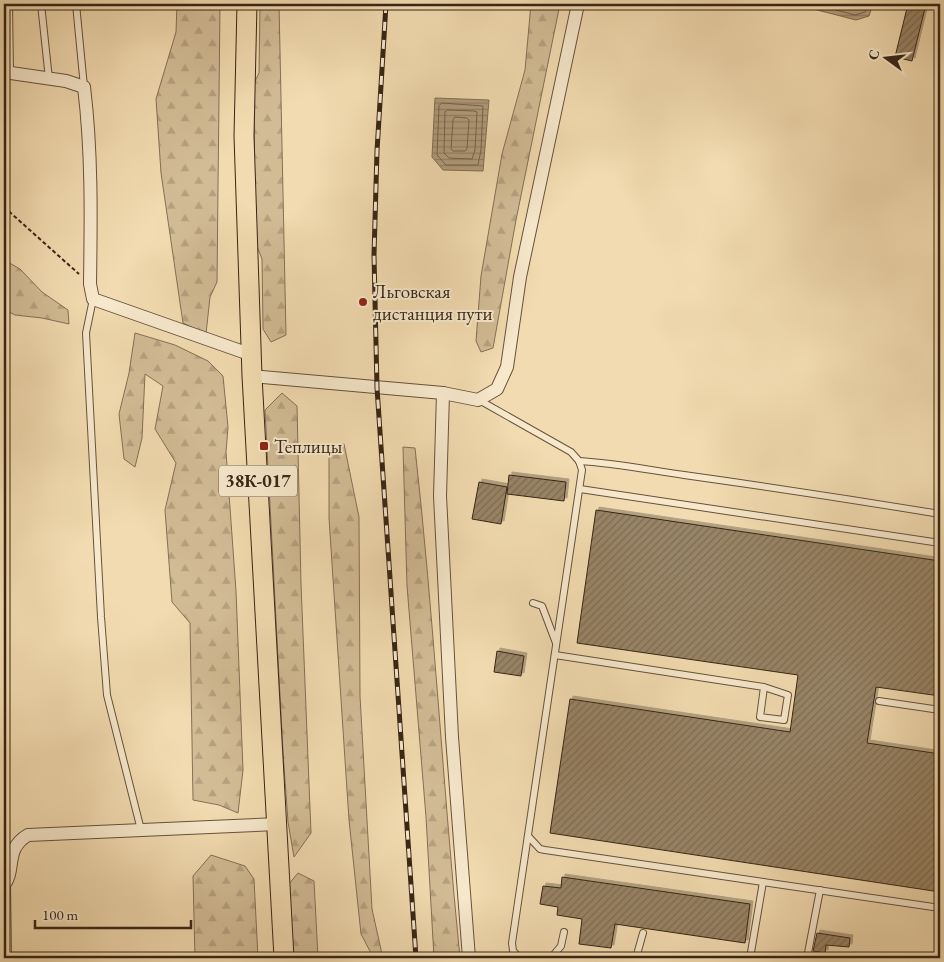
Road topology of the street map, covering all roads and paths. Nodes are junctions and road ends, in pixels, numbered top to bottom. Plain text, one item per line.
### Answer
1 (9, 4) edge
2 (41, 4) edge
3 (76, 4) edge
4 (247, 4) edge
5 (578, 4) edge
6 (7, 72) edge
7 (48, 79) junction
8 (84, 87) junction
9 (4, 207) edge
10 (90, 284) junction
11 (93, 299) junction
12 (252, 355) junction
13 (252, 376) junction
14 (443, 393) junction
15 (478, 400) junction
16 (579, 462) junction
17 (580, 490) junction
18 (940, 514) edge
19 (940, 543) edge
20 (533, 603) dead end
21 (557, 645) junction
22 (555, 655) junction
23 (764, 687) junction
24 (879, 701) dead end
25 (940, 710) edge
26 (278, 824) junction
27 (141, 830) junction
28 (528, 836) junction
29 (763, 882) junction
30 (5, 883) edge
31 (820, 890) junction
32 (940, 908) edge
33 (564, 932) dead end
34 (643, 933) dead end
35 (8, 958) edge
36 (284, 958) edge
37 (469, 958) edge
38 (520, 958) edge
39 (551, 958) edge
40 (636, 958) edge
41 (750, 958) edge
42 (807, 958) edge

1 - 6 lane
2 - 7 lane
3 - 8 lane
4 - 12 main road, 38К-017
5 - 15 street
6 - 7 street
7 - 8 street
8 - 10 street
9 - 10 path
10 - 11 street
11 - 12 street
11 - 27 lane
12 - 13 main road, 38К-017
13 - 14 street
13 - 26 main road, 38К-017
14 - 15 street
14 - 37 street
15 - 16 lane
16 - 17 lane
16 - 18 lane
17 - 19 lane
17 - 21 lane
20 - 21 lane
21 - 22 lane
22 - 23 lane
22 - 28 lane
23 - 23 lane
24 - 25 lane
26 - 27 street
26 - 36 main road, 38К-017
27 - 30 street
28 - 29 lane
28 - 38 lane
29 - 31 lane
29 - 41 lane
30 - 35 lane
31 - 32 lane
31 - 42 lane
33 - 39 lane
34 - 40 lane

